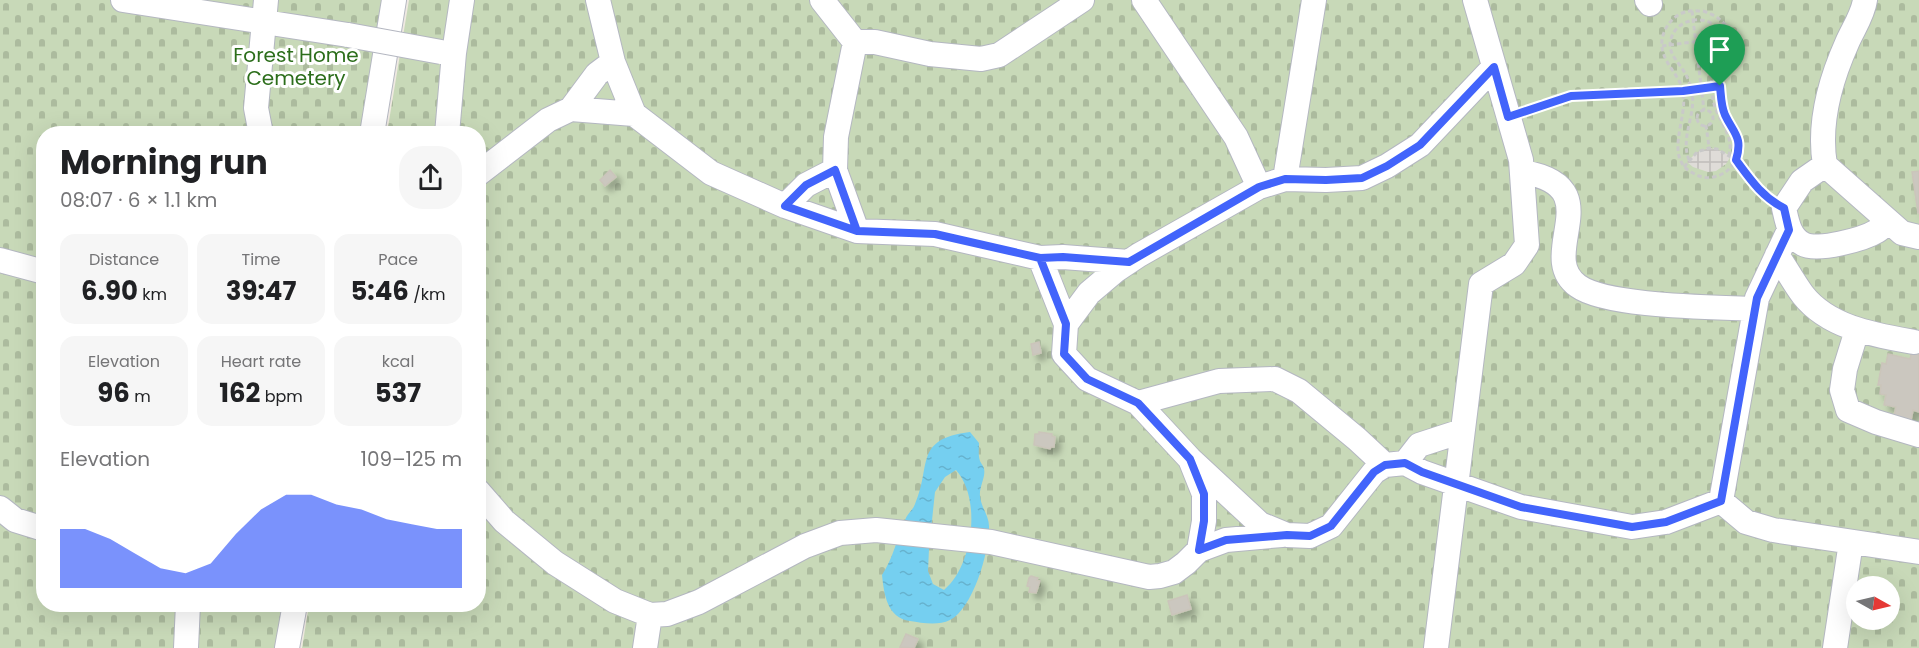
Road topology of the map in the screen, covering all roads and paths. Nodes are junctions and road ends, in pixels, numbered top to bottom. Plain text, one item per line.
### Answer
1 (123, 0) edge
2 (394, 0) edge
3 (462, 0) edge
4 (598, 0) edge
5 (822, 0) edge
6 (1082, 0) edge
7 (1144, 0) edge
8 (1314, 0) edge
9 (1475, 0) edge
10 (1865, 0) edge
11 (265, 11) edge
12 (1692, 11) junction
13 (1693, 20) junction
14 (1722, 38) junction
15 (1731, 38) junction
16 (855, 42) junction
17 (1696, 42) junction
18 (1670, 45) junction
19 (1662, 46) junction
20 (447, 52) junction
21 (613, 62) junction
22 (1494, 67) junction
23 (1720, 86) junction
24 (1713, 87) junction
25 (1701, 89) junction
26 (1691, 90) junction
27 (1683, 91) junction
28 (256, 108) junction
29 (571, 109) junction
30 (1704, 110) junction
31 (634, 114) junction
32 (1718, 116) junction
33 (1726, 116) junction
34 (1508, 117) junction
35 (1712, 117) junction
36 (1691, 118) junction
37 (1697, 118) junction
38 (1683, 119) junction
39 (1706, 125) junction
40 (247, 126) edge
41 (259, 126) edge
42 (373, 126) edge
43 (447, 126) edge
44 (1709, 148) junction
45 (1729, 155) junction
46 (1689, 160) junction
47 (1736, 160) junction
48 (1825, 165) junction
49 (1684, 167) junction
50 (486, 168) edge
51 (835, 170) junction
52 (1523, 172) junction
53 (1285, 179) junction
54 (1259, 187) junction
55 (785, 206) junction
56 (1786, 219) junction
57 (1888, 221) junction
58 (857, 231) junction
59 (1919, 237) edge
60 (1527, 245) junction
61 (1564, 250) junction
62 (1777, 255) junction
63 (1040, 258) junction
64 (0, 260) edge
65 (1129, 262) junction
66 (36, 270) edge
67 (1755, 309) junction
68 (1066, 324) junction
69 (1857, 330) junction
70 (1914, 342) dead end
71 (1138, 403) junction
72 (1462, 431) junction
73 (1919, 435) edge
74 (1190, 459) junction
75 (1395, 464) junction
76 (1455, 484) junction
77 (486, 500) edge
78 (1721, 501) junction
79 (0, 508) edge
80 (36, 527) edge
81 (1287, 535) junction
82 (1851, 542) junction
83 (1199, 550) junction
84 (1919, 552) edge
85 (188, 612) edge
86 (294, 612) edge
87 (650, 615) junction
88 (186, 648) edge
89 (287, 648) edge
90 (645, 648) edge
91 (1436, 648) edge
92 (1835, 648) edge

1 - 11 street
2 - 42 street
3 - 20 street
4 - 21 street
5 - 16 street
6 - 16 street
7 - 54 street
8 - 53 street
9 - 22 street
10 - 48 street
11 - 20 street, bridge
11 - 28 street
12 - 13 path
12 - 15 path
12 - 19 path
13 - 14 path
13 - 17 path
13 - 18 path
14 - 15 path
14 - 17 path
14 - 24 path
15 - 23 path
16 - 51 street
17 - 18 path
17 - 25 path
18 - 19 path
18 - 26 path
19 - 27 path
20 - 43 street
21 - 29 street
21 - 31 street
22 - 34 street
22 - 53 street
23 - 24 path
23 - 33 path
24 - 25 path
24 - 32 path
25 - 26 path
25 - 30 path
26 - 27 path
26 - 36 path
27 - 34 path
27 - 38 path
28 - 40 street
28 - 41 street
29 - 31 street
29 - 50 street
30 - 35 path
30 - 37 path
31 - 55 street
32 - 33 path
32 - 35 path
32 - 45 path
33 - 47 path
34 - 52 street
35 - 39 path
36 - 37 path
36 - 38 path
36 - 46 path
37 - 39 path
38 - 49 path
39 - 44 path
44 - 45 path
44 - 46 path
45 - 47 path
46 - 49 path
47 - 49 path
47 - 56 path
48 - 56 street
48 - 57 street
51 - 55 street
51 - 58 street
52 - 60 street
52 - 61 street
53 - 54 street
54 - 65 street
55 - 58 street
56 - 57 street
56 - 62 street
57 - 59 street
58 - 63 street
60 - 61 street
60 - 72 street
61 - 67 street
62 - 67 street
62 - 69 street
63 - 65 street
63 - 68 street
64 - 66 street
65 - 68 street
67 - 78 street
68 - 71 street
69 - 70 street
69 - 73 street
71 - 74 street
71 - 75 street
72 - 75 street
72 - 76 street
74 - 81 street
74 - 83 street
75 - 76 street
75 - 81 street
76 - 78 street
76 - 91 street
77 - 87 street
78 - 82 street
79 - 80 street
81 - 83 street
82 - 84 street
82 - 92 street
83 - 87 street
85 - 88 street
86 - 89 street
87 - 90 street

